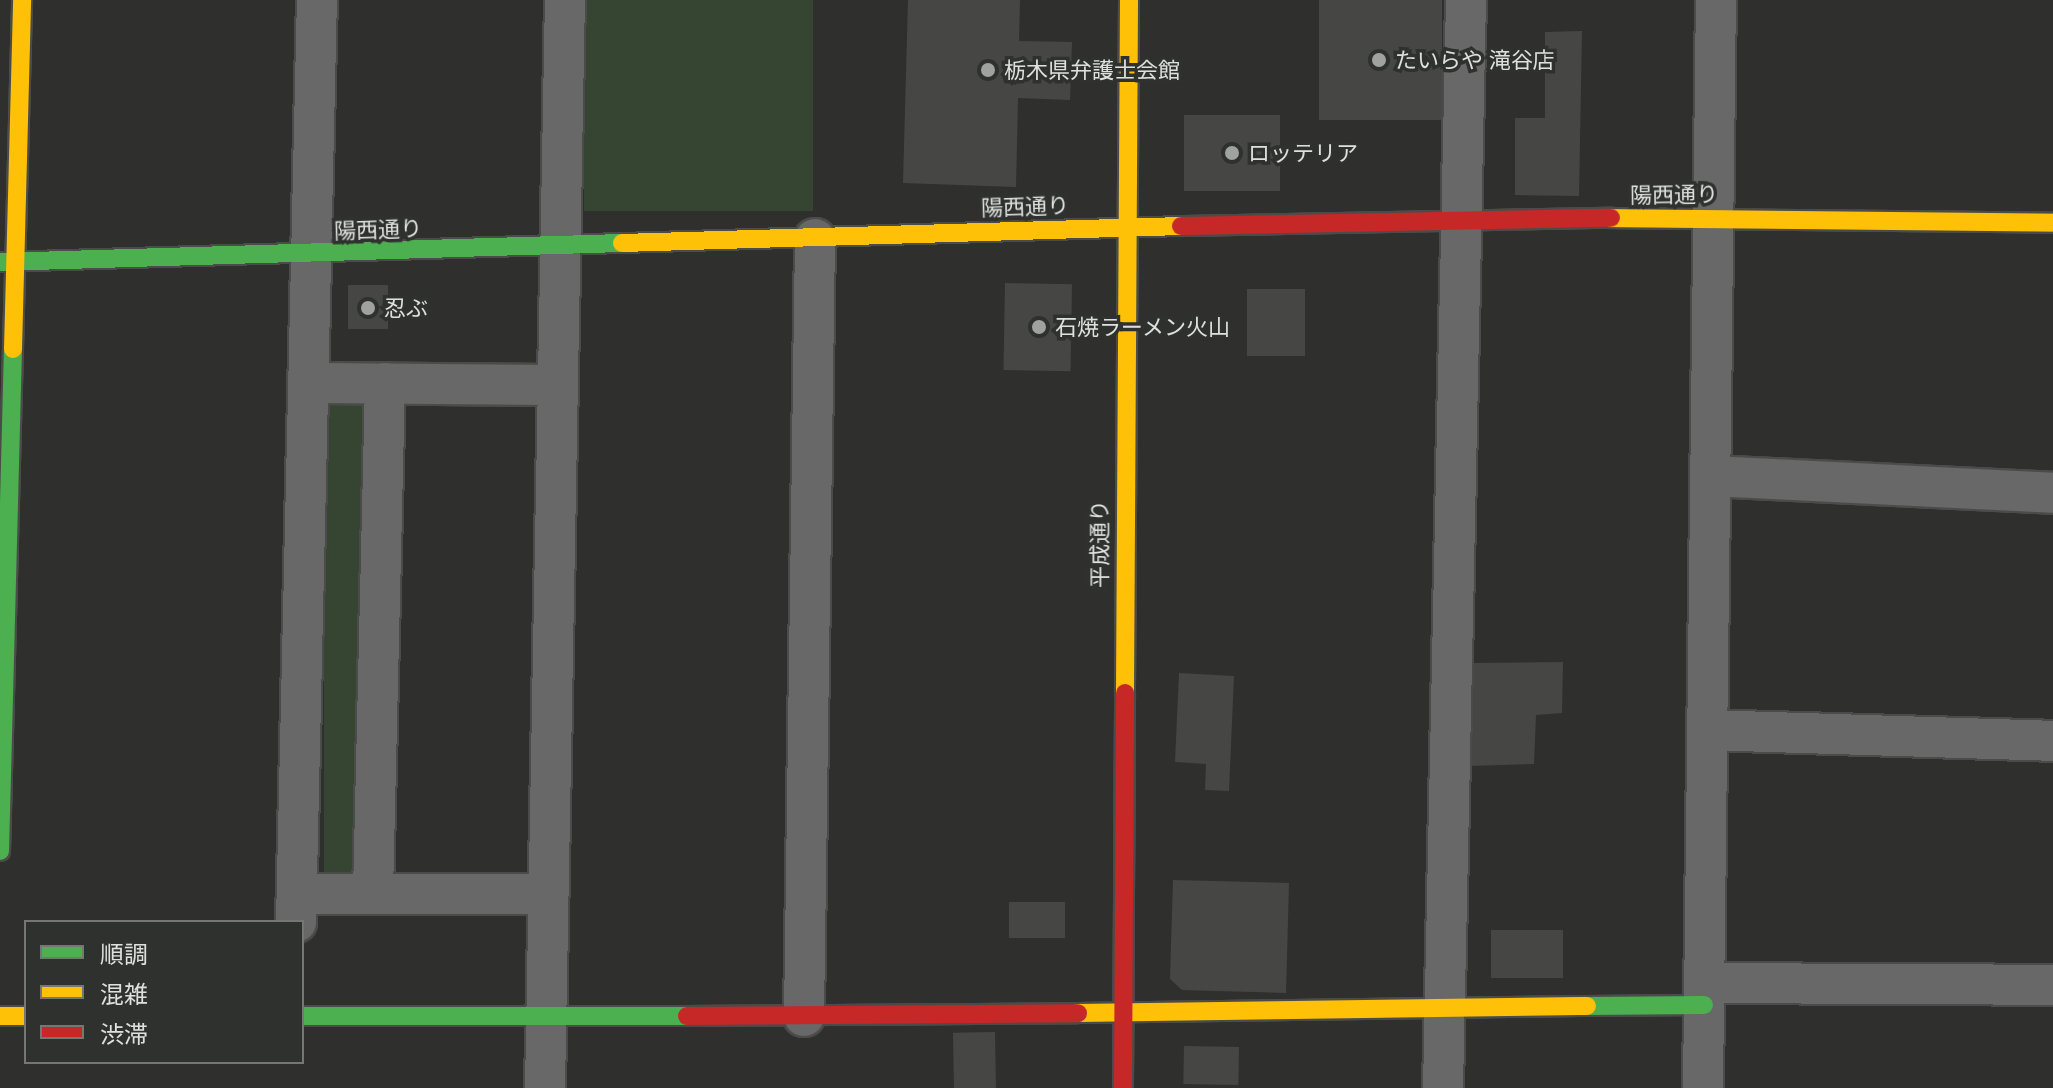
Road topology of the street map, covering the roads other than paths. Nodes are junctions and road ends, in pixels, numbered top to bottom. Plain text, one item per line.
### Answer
1 (22, 0) edge
2 (317, 0) edge
3 (565, 0) edge
4 (1129, 0) edge
5 (1466, 0) edge
6 (1716, 0) edge
7 (1714, 216) junction
8 (1460, 221) junction
9 (2053, 223) edge
10 (1124, 227) junction
11 (815, 239) junction
12 (561, 247) junction
13 (315, 254) junction
14 (8, 262) edge
15 (311, 383) junction
16 (385, 383) junction
17 (558, 385) junction
18 (1711, 476) junction
19 (2053, 493) edge
20 (1707, 730) junction
21 (2053, 741) edge
22 (0, 851) edge
23 (373, 893) junction
24 (548, 894) junction
25 (296, 908) edge
26 (2053, 985) edge
27 (1704, 994) junction
28 (1443, 1009) junction
29 (1122, 1011) junction
30 (0, 1016) edge
31 (24, 1016) edge
32 (304, 1016) edge
33 (546, 1016) junction
34 (804, 1016) junction
35 (545, 1088) edge
36 (1123, 1088) edge
37 (1443, 1088) edge
38 (1703, 1088) edge

1 - 14 street
2 - 13 street
3 - 12 street
4 - 10 street, 平成通り
5 - 8 street
6 - 7 street
7 - 8 street, 陽西通り
7 - 9 street, 陽西通り
7 - 18 street
8 - 10 street, 陽西通り
8 - 28 street
10 - 11 street, 陽西通り
10 - 29 street, 平成通り
11 - 12 street, 陽西通り
11 - 34 street
12 - 13 street, 陽西通り
12 - 17 street
13 - 14 street, 陽西通り
13 - 15 street
14 - 22 street
15 - 16 street
15 - 25 street
16 - 17 street
16 - 23 street
17 - 24 street
18 - 19 street
18 - 20 street
20 - 21 street
20 - 27 street
23 - 24 street
23 - 25 street
24 - 33 street
26 - 27 street
27 - 28 street
27 - 38 street
28 - 29 street
28 - 37 street
29 - 34 street
29 - 36 street, 平成通り
30 - 31 street
32 - 33 street
33 - 34 street
33 - 35 street

